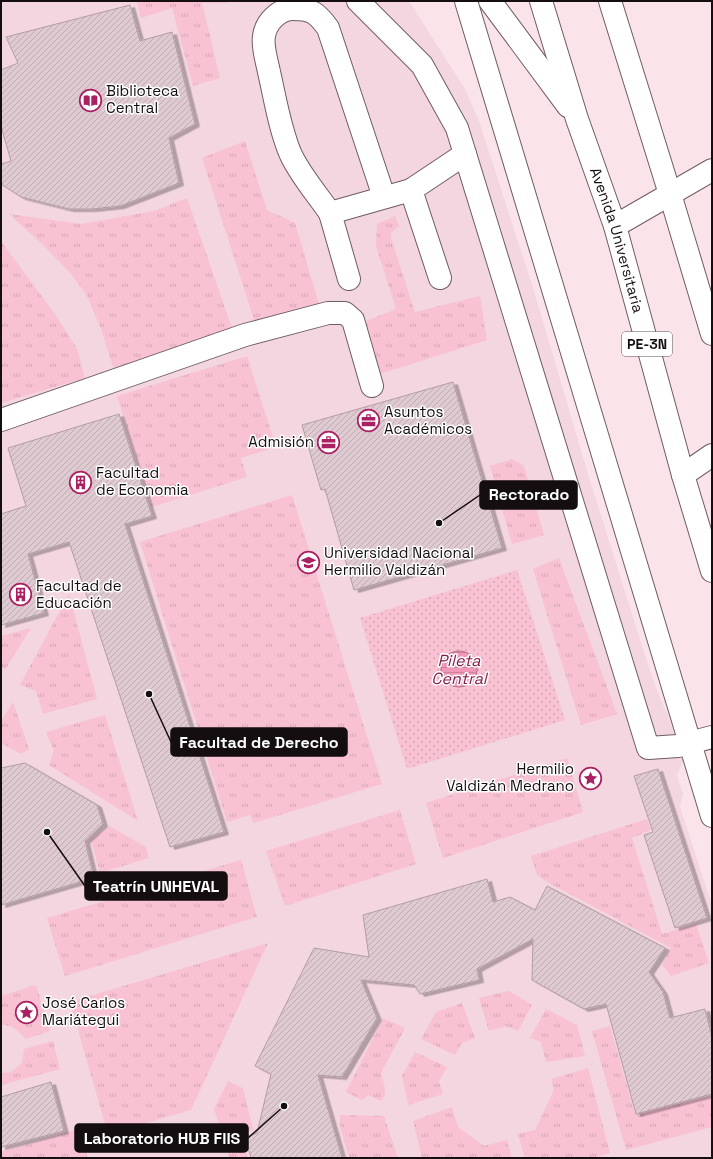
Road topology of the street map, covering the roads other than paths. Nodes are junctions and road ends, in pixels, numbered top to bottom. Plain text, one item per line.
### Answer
1 (358, 1) edge
2 (466, 1) edge
3 (490, 1) edge
4 (541, 1) edge
5 (610, 1) edge
6 (577, 119) junction
7 (464, 154) junction
8 (712, 170) edge
9 (411, 190) junction
10 (670, 194) junction
11 (384, 197) junction
12 (330, 213) junction
13 (614, 226) junction
14 (440, 278) dead end
15 (349, 280) dead end
16 (712, 334) edge
17 (372, 386) dead end
18 (1, 420) edge
19 (712, 455) edge
20 (683, 475) junction
21 (712, 571) edge
22 (712, 737) edge
23 (690, 743) junction
24 (712, 816) edge

1 - 7 main road
2 - 23 main road
3 - 6 main road
4 - 6 main road, PE-3N
5 - 10 main road
6 - 13 main road, Avenida Universitaria / PE-3N
7 - 9 main road
7 - 23 main road
8 - 10 main road
9 - 11 main road
9 - 14 main road
10 - 13 main road
10 - 16 main road
11 - 12 main road
11 - 12 main road
12 - 15 main road
13 - 20 main road, Avenida Universitaria / PE-3N
17 - 18 main road
19 - 20 main road
20 - 21 main road, Avenida Universitaria / PE-3N
22 - 23 main road
23 - 24 main road

